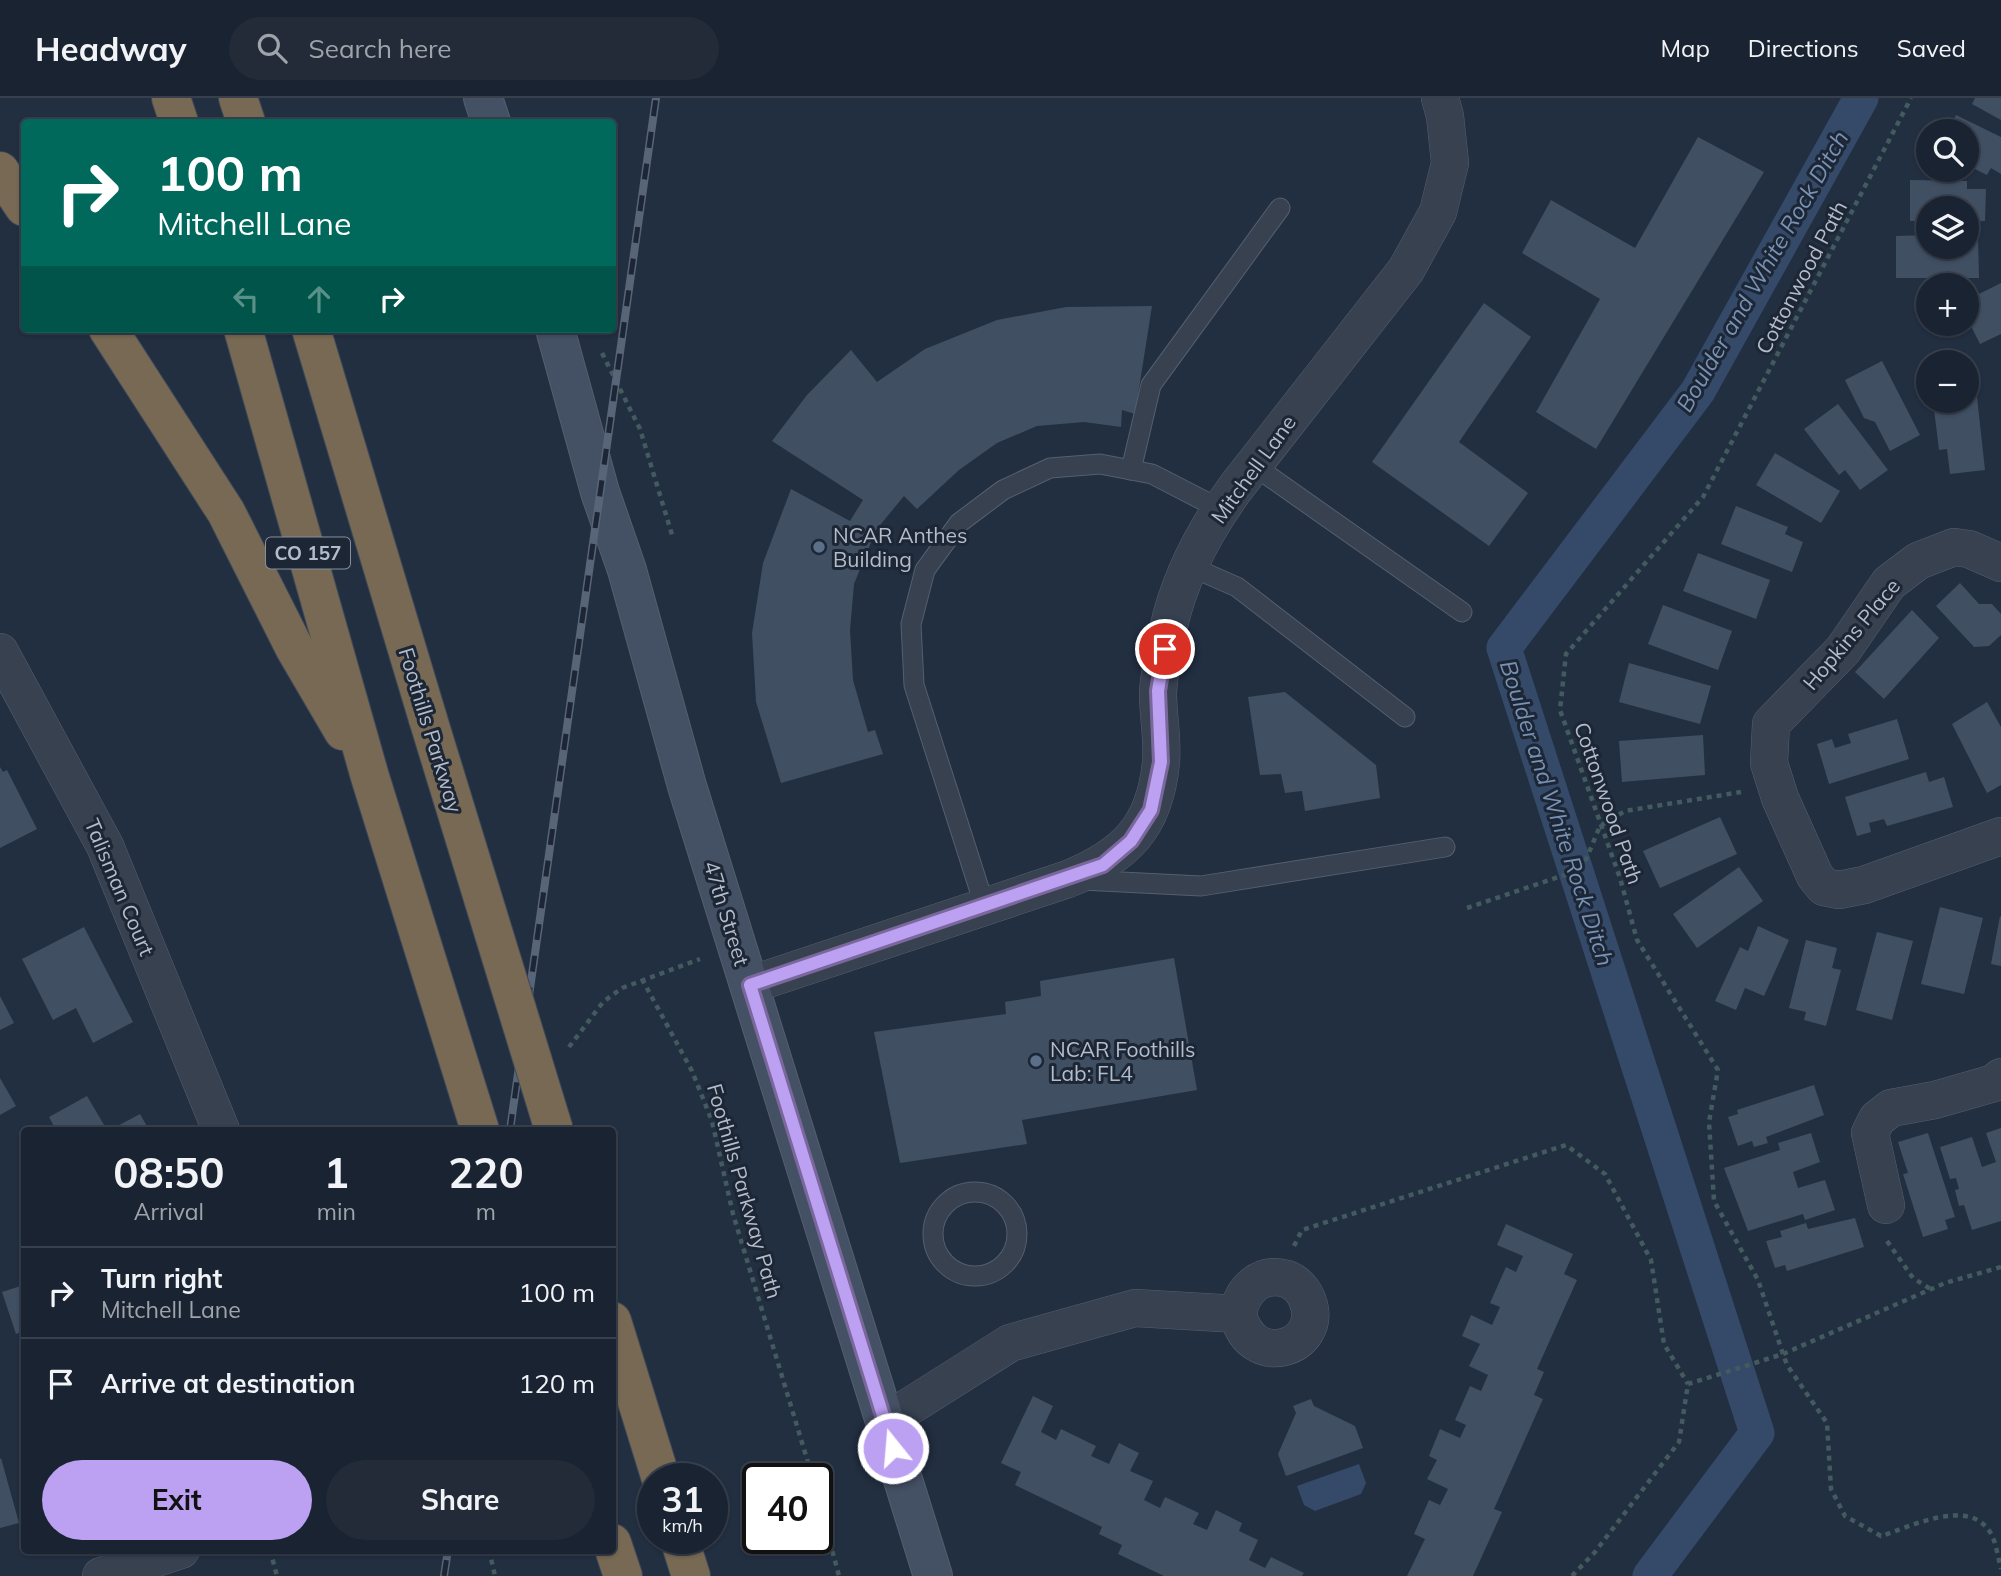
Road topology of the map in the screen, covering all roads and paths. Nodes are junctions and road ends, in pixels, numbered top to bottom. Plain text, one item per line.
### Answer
1 (171, 98) edge
2 (239, 98) edge
3 (484, 98) edge
4 (1440, 98) edge
5 (1912, 98) edge
6 (178, 119) edge
7 (245, 119) edge
8 (490, 119) edge
9 (0, 171) edge
10 (21, 202) edge
11 (1280, 208) dead end
12 (111, 333) edge
13 (244, 333) edge
14 (312, 333) edge
15 (556, 333) edge
16 (600, 350) dead end
17 (1253, 465) junction
18 (1131, 470) junction
19 (1220, 509) junction
20 (673, 538) dead end
21 (2001, 563) edge
22 (1189, 566) junction
23 (1462, 612) dead end
24 (0, 652) edge
25 (1405, 718) dead end
26 (370, 777) junction
27 (1777, 786) junction
28 (1600, 826) junction
29 (2001, 836) edge
30 (1445, 847) dead end
31 (1068, 879) junction
32 (985, 907) junction
33 (1467, 908) dead end
34 (700, 959) dead end
35 (642, 979) junction
36 (750, 985) junction
37 (569, 1047) dead end
38 (2001, 1077) edge
39 (220, 1127) edge
40 (479, 1127) edge
41 (553, 1127) edge
42 (983, 1193) joint
43 (1886, 1205) joint
44 (2001, 1267) edge
45 (1278, 1278) junction
46 (1933, 1290) junction
47 (1238, 1314) junction
48 (616, 1334) edge
49 (1783, 1354) junction
50 (1688, 1384) junction
51 (885, 1422) junction
52 (656, 1463) edge
53 (808, 1463) edge
54 (833, 1553) edge
55 (169, 1554) edge
56 (271, 1554) edge
57 (490, 1554) edge
58 (616, 1554) edge
59 (684, 1554) edge
60 (2001, 1569) edge
61 (101, 1576) edge
62 (277, 1576) edge
63 (495, 1576) edge
64 (623, 1576) edge
65 (691, 1576) edge
66 (839, 1576) edge
67 (933, 1576) edge
68 (1572, 1576) edge

1 - 6 highway
2 - 7 highway
3 - 8 street
4 - 17 street, Mitchell Lane
5 - 28 path, Cottonwood Path
9 - 10 highway
11 - 18 lane
12 - 26 highway
13 - 26 highway, CO 157
14 - 41 highway, Foothills Parkway / CO 157, bridge
15 - 36 street, 47th Street
16 - 20 path
17 - 19 street, Mitchell Lane
17 - 23 lane
18 - 19 lane
18 - 32 lane
19 - 22 street, Mitchell Lane
21 - 27 street, Hopkins Place
22 - 25 lane
22 - 31 street, Mitchell Lane
24 - 39 street, Talisman Court
26 - 40 highway, CO 157
27 - 28 path
27 - 29 street, Hopkins Place
28 - 33 path
28 - 49 path, Cottonwood Path
30 - 31 lane
31 - 32 street, Mitchell Lane
32 - 36 street, Mitchell Lane
34 - 35 path
35 - 37 path
35 - 53 path, Foothills Parkway Path
36 - 51 street, 47th Street
38 - 43 street
42 - 42 lane
43 - 46 path
44 - 46 path
45 - 47 street
45 - 47 street
45 - 50 path
46 - 49 path
47 - 51 street
48 - 52 highway
49 - 50 path
49 - 60 path, Cottonwood Path
50 - 68 path
51 - 67 street, 47th Street
54 - 66 path
55 - 61 street
56 - 62 path
57 - 63 path
58 - 64 highway
59 - 65 highway

